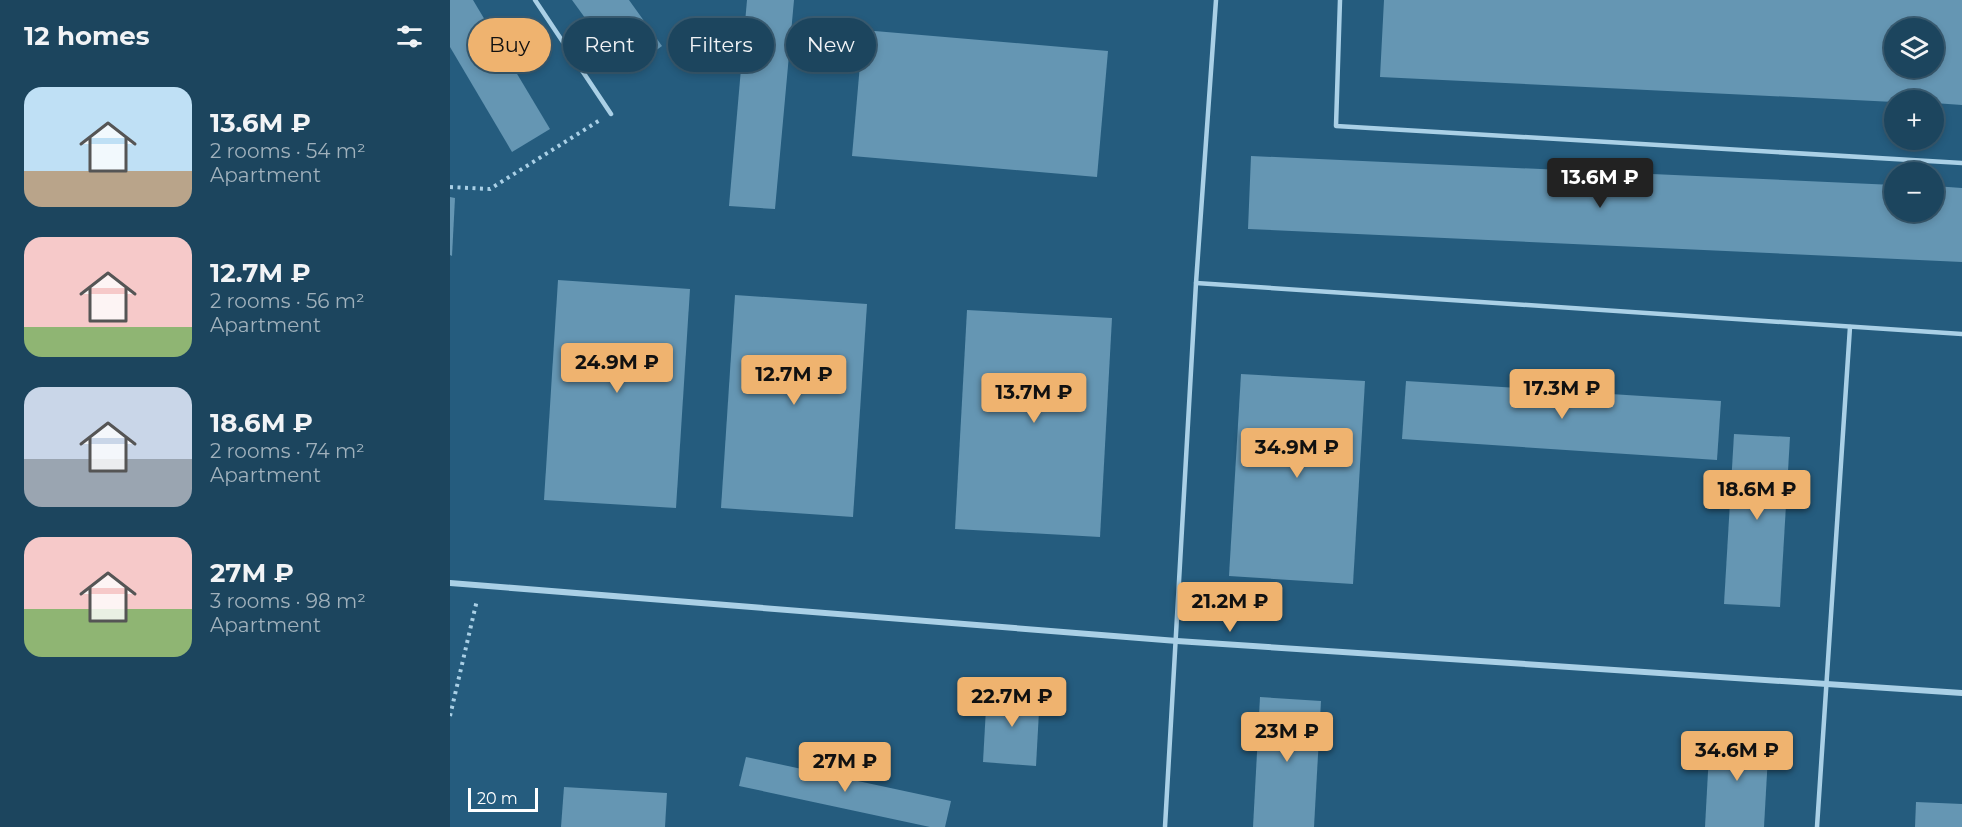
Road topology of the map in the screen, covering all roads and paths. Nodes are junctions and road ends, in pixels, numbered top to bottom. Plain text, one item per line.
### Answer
1 (536, 0) edge
2 (1216, 0) edge
3 (1340, 0) edge
4 (611, 114) joint
5 (1962, 163) edge
6 (450, 186) edge
7 (1196, 283) junction
8 (1850, 327) junction
9 (1962, 334) edge
10 (450, 583) edge
11 (481, 585) junction
12 (1177, 641) junction
13 (1826, 683) junction
14 (1962, 693) edge
15 (450, 716) edge
16 (1165, 827) edge
17 (1817, 827) edge

1 - 4 lane
2 - 7 lane
3 - 5 lane
4 - 6 path
7 - 8 lane
7 - 12 lane
8 - 9 lane
8 - 13 lane
10 - 11 street
11 - 12 street
11 - 15 path
12 - 13 street
12 - 16 lane
13 - 14 street
13 - 17 lane

